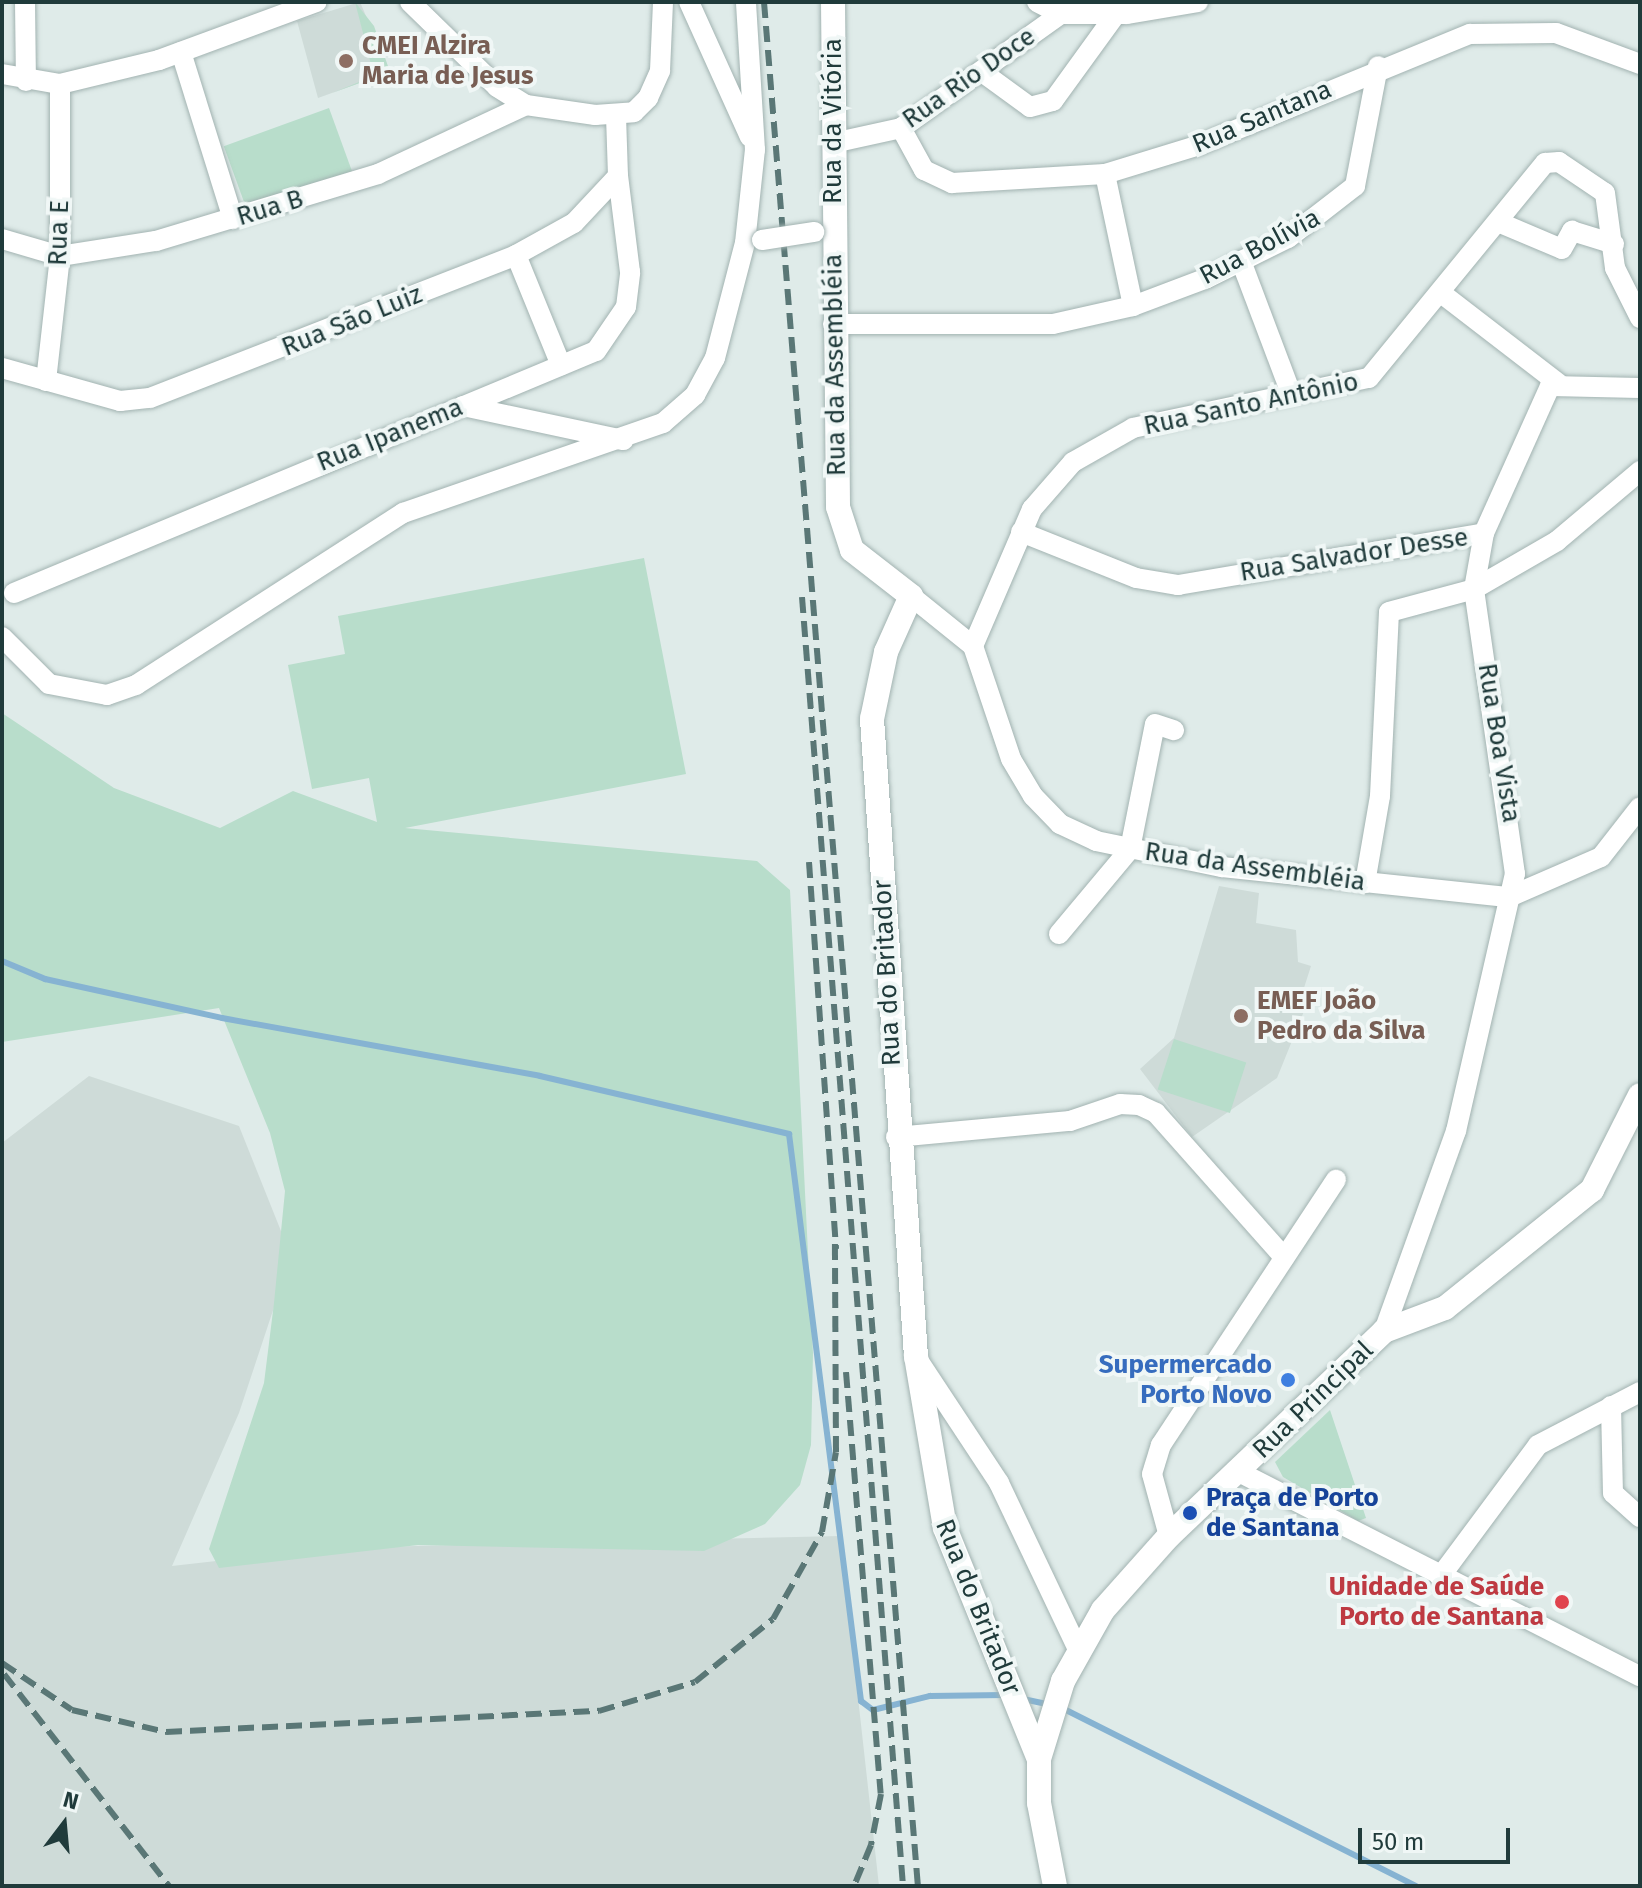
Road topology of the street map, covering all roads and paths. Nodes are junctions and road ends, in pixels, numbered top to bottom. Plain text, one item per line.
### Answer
1 (25, 2) edge
2 (317, 2) edge
3 (410, 2) edge
4 (663, 2) edge
5 (689, 2) edge
6 (746, 2) edge
7 (833, 2) edge
8 (1037, 2) edge
9 (1198, 2) edge
10 (1123, 10) edge
11 (1061, 14) junction
12 (181, 52) junction
13 (1640, 64) edge
14 (1378, 66) junction
15 (982, 72) junction
16 (2, 74) edge
17 (26, 81) junction
18 (60, 84) junction
19 (526, 105) junction
20 (616, 115) junction
21 (901, 128) junction
22 (833, 143) junction
23 (755, 150) junction
24 (1105, 174) junction
25 (618, 176) junction
26 (233, 219) junction
27 (1498, 222) junction
28 (823, 231) junction
29 (2, 239) edge
30 (754, 242) junction
31 (1614, 244) junction
32 (516, 255) junction
33 (60, 256) junction
34 (1241, 261) junction
35 (1441, 293) junction
36 (1133, 306) junction
37 (1640, 318) edge
38 (833, 324) junction
39 (561, 365) junction
40 (2, 368) edge
41 (46, 381) junction
42 (1558, 383) junction
43 (1640, 388) edge
44 (1291, 393) junction
45 (463, 406) junction
46 (626, 440) junction
47 (1640, 471) edge
48 (1021, 532) junction
49 (1484, 533) junction
50 (1474, 589) junction
51 (14, 593) dead end
52 (911, 596) junction
53 (2, 637) edge
54 (973, 646) junction
55 (1174, 730) dead end
56 (1640, 807) edge
57 (1130, 849) junction
58 (1365, 883) junction
59 (1509, 897) junction
60 (1059, 934) dead end
61 (1640, 1095) edge
62 (896, 1137) junction
63 (1336, 1180) dead end
64 (1284, 1257) junction
65 (1384, 1331) junction
66 (916, 1356) junction
67 (1640, 1392) edge
68 (1611, 1406) junction
69 (1239, 1472) junction
70 (1640, 1517) edge
71 (1169, 1536) junction
72 (1440, 1577) junction
73 (1078, 1649) junction
74 (1640, 1676) edge
75 (1039, 1759) junction
76 (1055, 1886) edge

1 - 17 street
2 - 12 street
3 - 19 street
4 - 20 street
5 - 23 street
6 - 23 street
7 - 22 street, Rua da Vitória
8 - 11 street
9 - 10 street, Rua Rio Doce
10 - 11 street, Rua Rio Doce
10 - 15 street
11 - 15 street, Rua Rio Doce
12 - 18 street
12 - 26 street
13 - 14 street, Rua Santana
14 - 24 street, Rua Santana
14 - 34 street, Rua Bolívia
15 - 21 street, Rua Rio Doce
16 - 17 street
17 - 18 street
18 - 33 street, Rua E
19 - 20 street
19 - 26 street, Rua B
20 - 25 street
21 - 22 street, Rua Rio Doce
21 - 24 street, Rua Santana
22 - 28 street, Rua da Vitória
23 - 30 street
24 - 36 street
25 - 32 street, Rua São Luiz
25 - 39 street, Rua Ipanema
26 - 33 street, Rua B
27 - 31 street
27 - 31 street, Rua Santo Antônio
27 - 35 street, Rua Santo Antônio
28 - 30 street, Rua da Vitória, bridge
28 - 38 street, Rua da Assembléia
29 - 33 street, Rua B
30 - 46 street
31 - 37 street, Rua Santo Antônio
32 - 39 street
32 - 41 street, Rua São Luiz
33 - 41 street, Rua E
34 - 36 street, Rua Bolívia
34 - 44 street
35 - 42 street
35 - 44 street, Rua Santo Antônio
36 - 38 street, Rua Bolívia
38 - 52 street, Rua da Assembléia
39 - 45 street, Rua Ipanema
40 - 41 street, Rua São Luiz
42 - 43 street
42 - 49 street
44 - 48 street, Rua Santo Antônio
45 - 46 street
45 - 51 street, Rua Ipanema
46 - 53 street
47 - 50 street, Rua Salvador Desse
48 - 49 street, Rua Salvador Desse
48 - 54 street, Rua Santo Antônio
49 - 50 street, Rua Salvador Desse
50 - 58 street
50 - 59 street, Rua Boa Vista
52 - 54 street, Rua da Assembléia
52 - 62 street, Rua do Britador
54 - 57 street, Rua da Assembléia
55 - 57 street
56 - 59 street, Rua da Assembléia
57 - 58 street, Rua da Assembléia
57 - 60 street
58 - 59 street, Rua da Assembléia
59 - 65 street
61 - 65 street, Rua Principal
62 - 64 street
62 - 66 street, Rua do Britador
63 - 64 street
64 - 71 street
65 - 69 street, Rua Principal
66 - 73 street, Rua do Britador
66 - 75 street, Rua do Britador
67 - 68 street
68 - 70 street
68 - 72 street
69 - 71 street, Rua Principal
69 - 72 street
71 - 73 street, Rua Principal
72 - 74 street
73 - 75 street, Rua Principal
75 - 76 street

